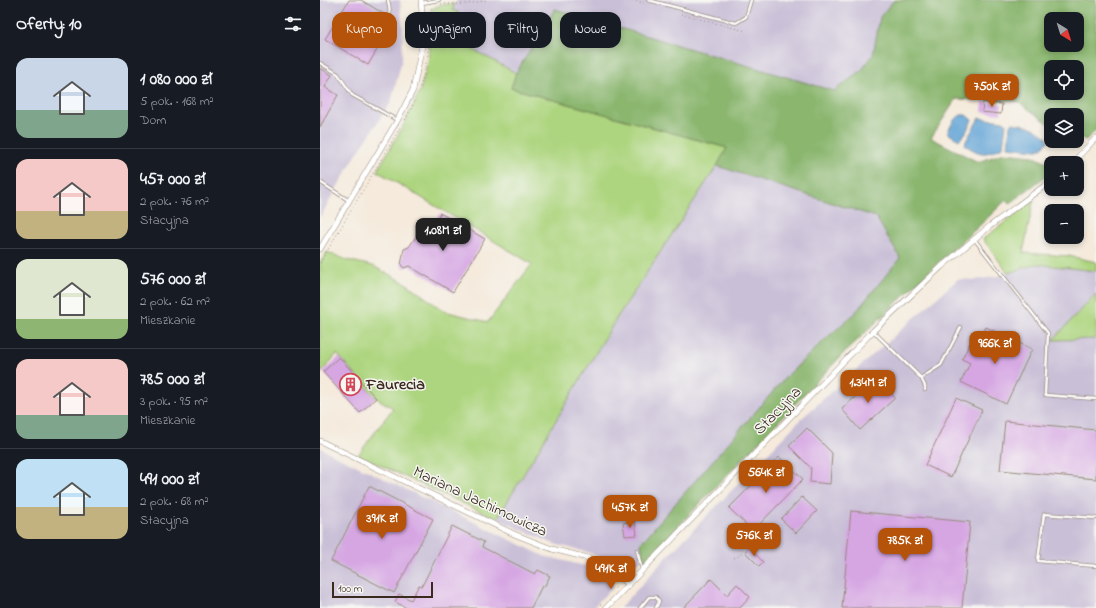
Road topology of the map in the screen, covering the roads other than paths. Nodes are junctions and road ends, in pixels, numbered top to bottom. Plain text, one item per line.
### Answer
1 (388, 0) edge
2 (439, 0) edge
3 (648, 0) edge
4 (751, 0) edge
5 (421, 1) edge
6 (391, 12) edge
7 (320, 63) edge
8 (397, 121) junction
9 (1096, 138) edge
10 (1079, 156) edge
11 (320, 182) edge
12 (1044, 186) edge
13 (349, 200) junction
14 (975, 239) junction
15 (320, 249) edge
16 (961, 327) dead end
17 (873, 331) junction
18 (921, 378) junction
19 (925, 390) dead end
20 (1096, 399) edge
21 (320, 441) edge
22 (1096, 518) edge
23 (638, 550) dead end
24 (1096, 566) edge
25 (642, 570) junction
26 (629, 585) junction
27 (606, 608) edge
28 (640, 608) edge
29 (656, 608) edge

1 - 6 lane
2 - 5 lane
3 - 4 lane
5 - 8 street
7 - 8 lane
8 - 13 street
9 - 10 street
11 - 13 lane
12 - 14 street, Stacyjna
13 - 15 street
14 - 17 street, Stacyjna
14 - 20 lane
16 - 18 lane
17 - 18 lane
17 - 25 street, Stacyjna
18 - 19 lane
21 - 26 street, Mariana Jachimowicza
22 - 24 lane
23 - 25 lane
25 - 26 street, Stacyjna
26 - 27 street, Stacyjna
28 - 29 lane

